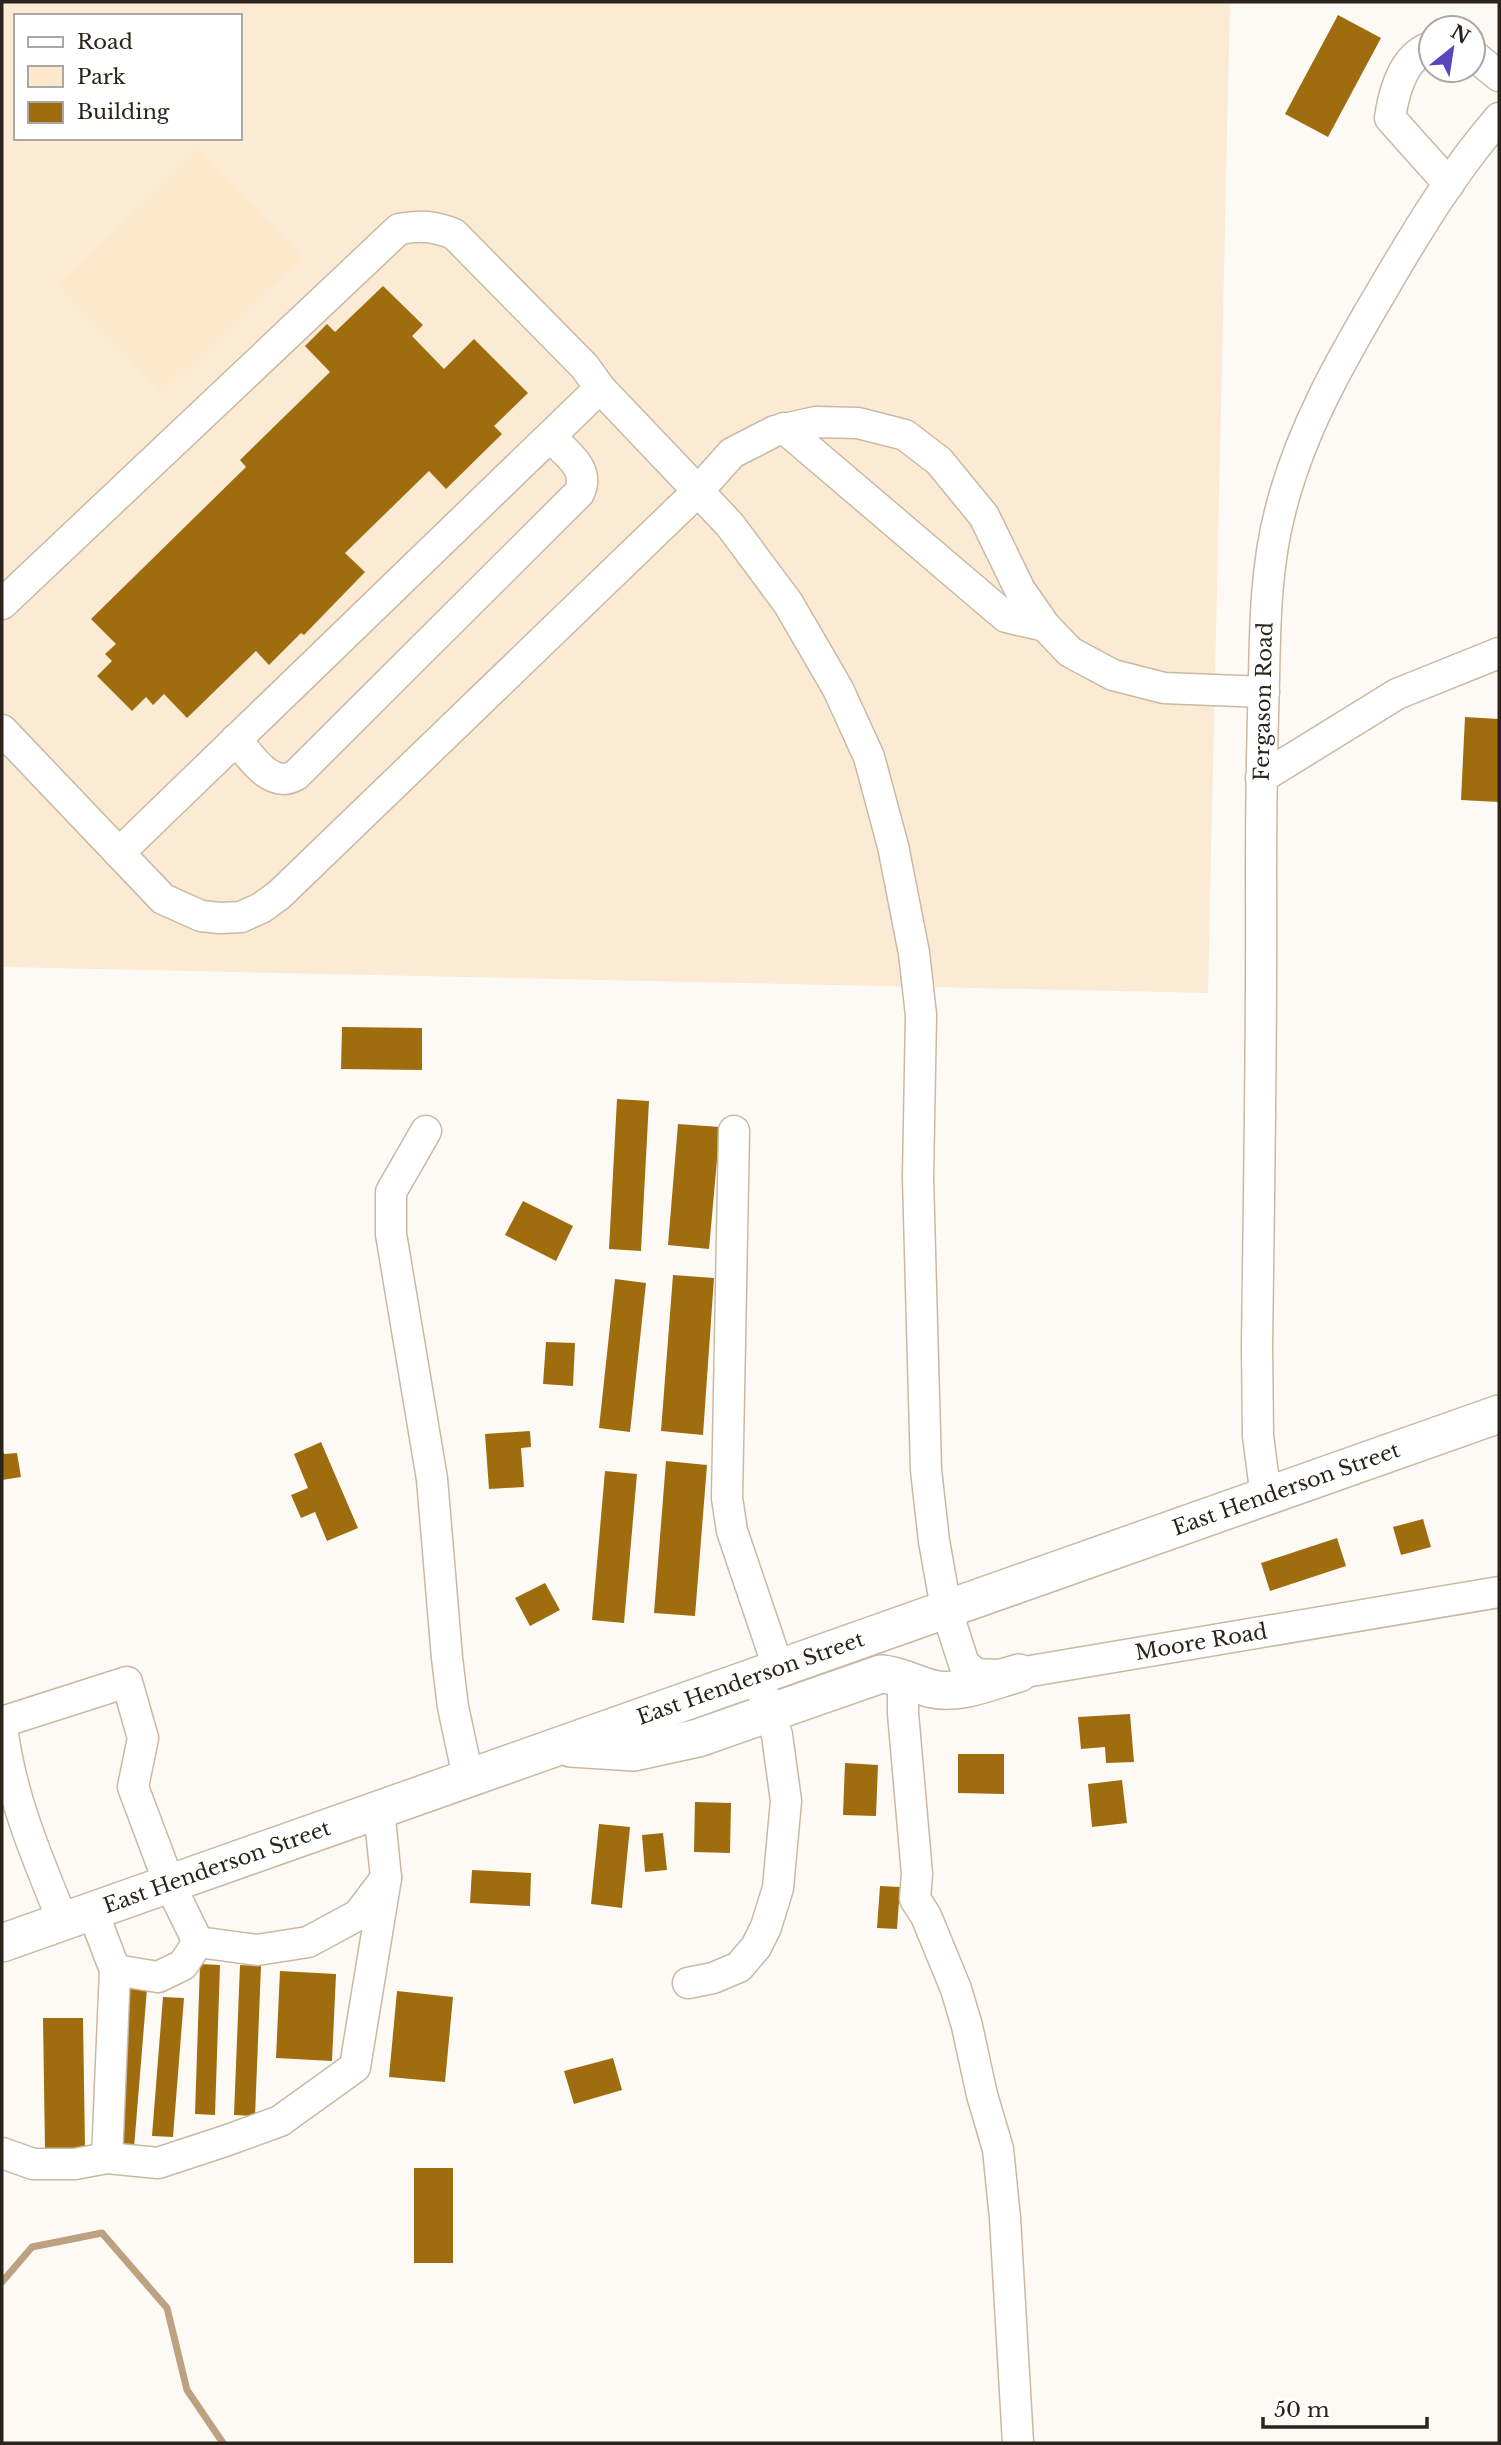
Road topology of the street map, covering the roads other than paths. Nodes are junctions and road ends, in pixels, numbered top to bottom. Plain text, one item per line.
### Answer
1 (1417, 52) edge
2 (1499, 118) edge
3 (1449, 184) junction
4 (600, 388) junction
5 (784, 429) junction
6 (550, 436) junction
7 (698, 491) junction
8 (2, 604) edge
9 (1045, 626) junction
10 (1499, 653) edge
11 (1264, 692) junction
12 (2, 730) edge
13 (236, 739) junction
14 (1261, 778) junction
15 (119, 853) junction
16 (426, 1131) dead end
17 (734, 1131) dead end
18 (1499, 1414) edge
19 (1266, 1497) junction
20 (1499, 1592) edge
21 (946, 1608) junction
22 (767, 1671) junction
23 (1019, 1673) junction
24 (908, 1681) junction
25 (770, 1713) junction
26 (2, 1724) edge
27 (552, 1748) junction
28 (468, 1777) junction
29 (379, 1809) junction
30 (386, 1878) junction
31 (169, 1883) junction
32 (78, 1916) junction
33 (198, 1942) junction
34 (2, 1943) edge
35 (116, 1970) junction
36 (688, 1983) dead end
37 (2, 2152) edge
38 (107, 2158) junction
39 (1018, 2443) edge

1 - 3 street
2 - 3 street, Fergason Road
3 - 11 street, Fergason Road
4 - 6 street
4 - 7 street, Moore Road
4 - 8 street, Moore Road
5 - 7 street
5 - 9 street
5 - 9 street
6 - 13 street
6 - 13 street
7 - 15 street
7 - 21 street, Moore Road
9 - 11 street
10 - 14 street
11 - 14 street, Fergason Road
12 - 15 street
13 - 15 street
14 - 19 street, Fergason Road
16 - 28 street
17 - 22 street
18 - 19 main road, East Henderson Street
19 - 21 main road, East Henderson Street
20 - 23 street, Moore Road
21 - 22 main road, East Henderson Street
21 - 23 street, Moore Road
22 - 25 street
22 - 27 main road, East Henderson Street
23 - 24 main road
24 - 25 main road
24 - 39 street
25 - 27 main road
25 - 36 street
26 - 31 street
26 - 32 street
27 - 28 main road, East Henderson Street
28 - 29 main road, East Henderson Street
29 - 30 street
29 - 31 main road, East Henderson Street
30 - 33 street
30 - 38 street
31 - 32 main road, East Henderson Street
31 - 33 street
32 - 34 main road, East Henderson Street
32 - 35 street
33 - 35 street
35 - 38 street
37 - 38 street

